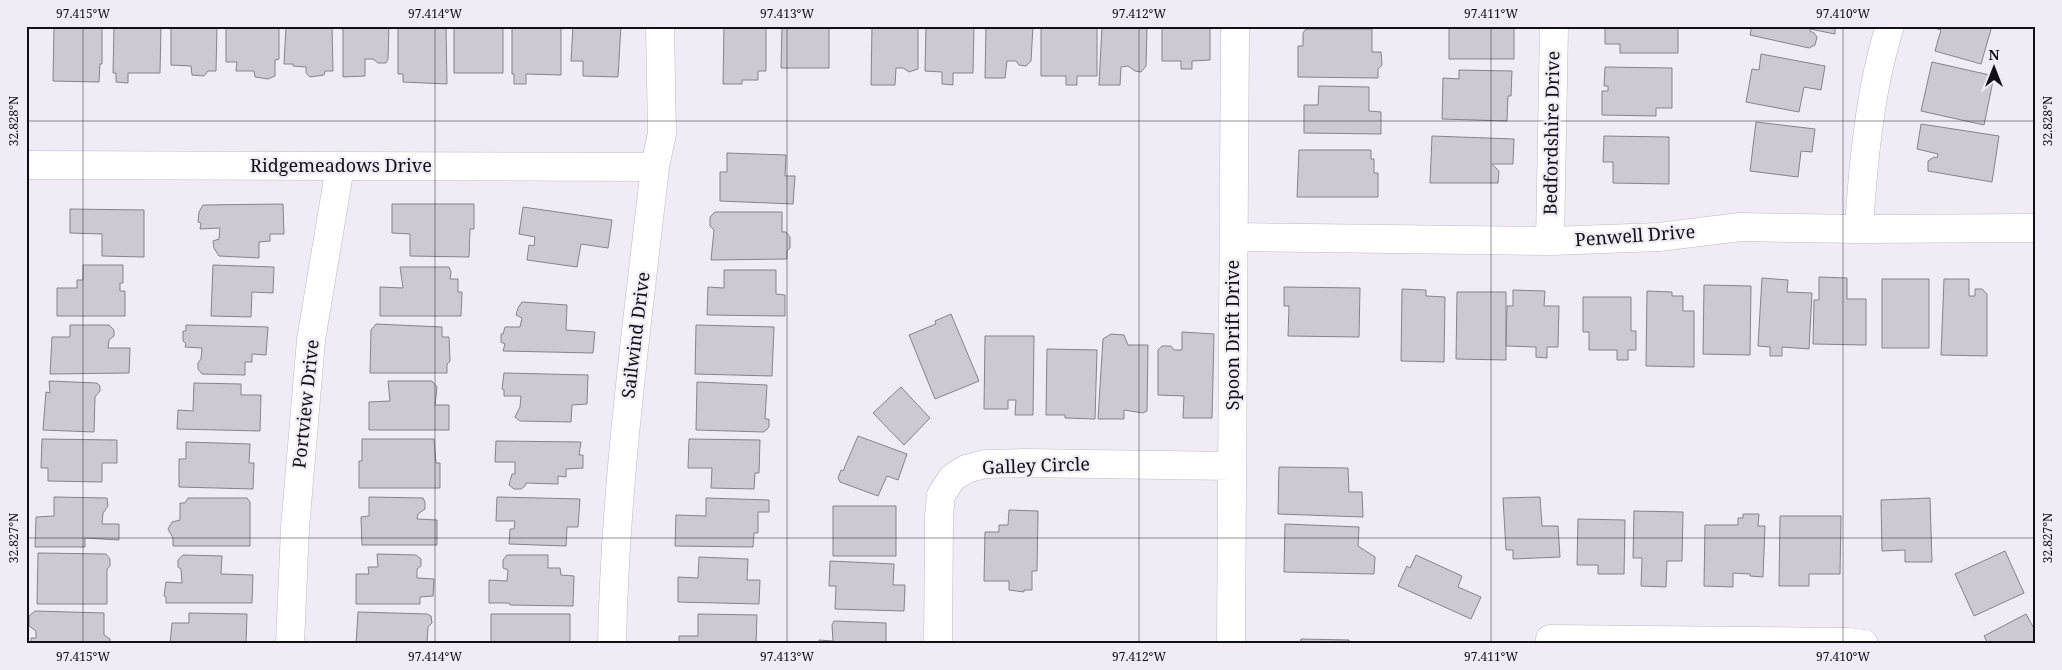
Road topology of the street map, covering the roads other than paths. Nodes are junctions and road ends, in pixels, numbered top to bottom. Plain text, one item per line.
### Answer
1 (660, 26) edge
2 (1236, 26) edge
3 (1554, 26) edge
4 (1890, 26) edge
5 (26, 165) edge
6 (340, 166) junction
7 (655, 167) junction
8 (2036, 228) edge
9 (1859, 229) junction
10 (1234, 237) junction
11 (1550, 241) junction
12 (1232, 466) junction
13 (1550, 639) dead end
14 (290, 644) edge
15 (612, 644) edge
16 (938, 644) edge
17 (1231, 644) edge
18 (1864, 644) edge

1 - 7 street, Sailwind Drive
2 - 10 street, Spoon Drift Drive
3 - 11 street, Bedfordshire Drive
4 - 9 street
5 - 6 street, Ridgemeadows Drive
6 - 7 street, Ridgemeadows Drive
6 - 14 street, Portview Drive
7 - 15 street, Sailwind Drive
8 - 9 street, Penwell Drive
9 - 11 street, Penwell Drive
10 - 11 street, Penwell Drive
10 - 12 street, Spoon Drift Drive
12 - 16 street, Galley Circle
12 - 17 street, Spoon Drift Drive
13 - 18 street

